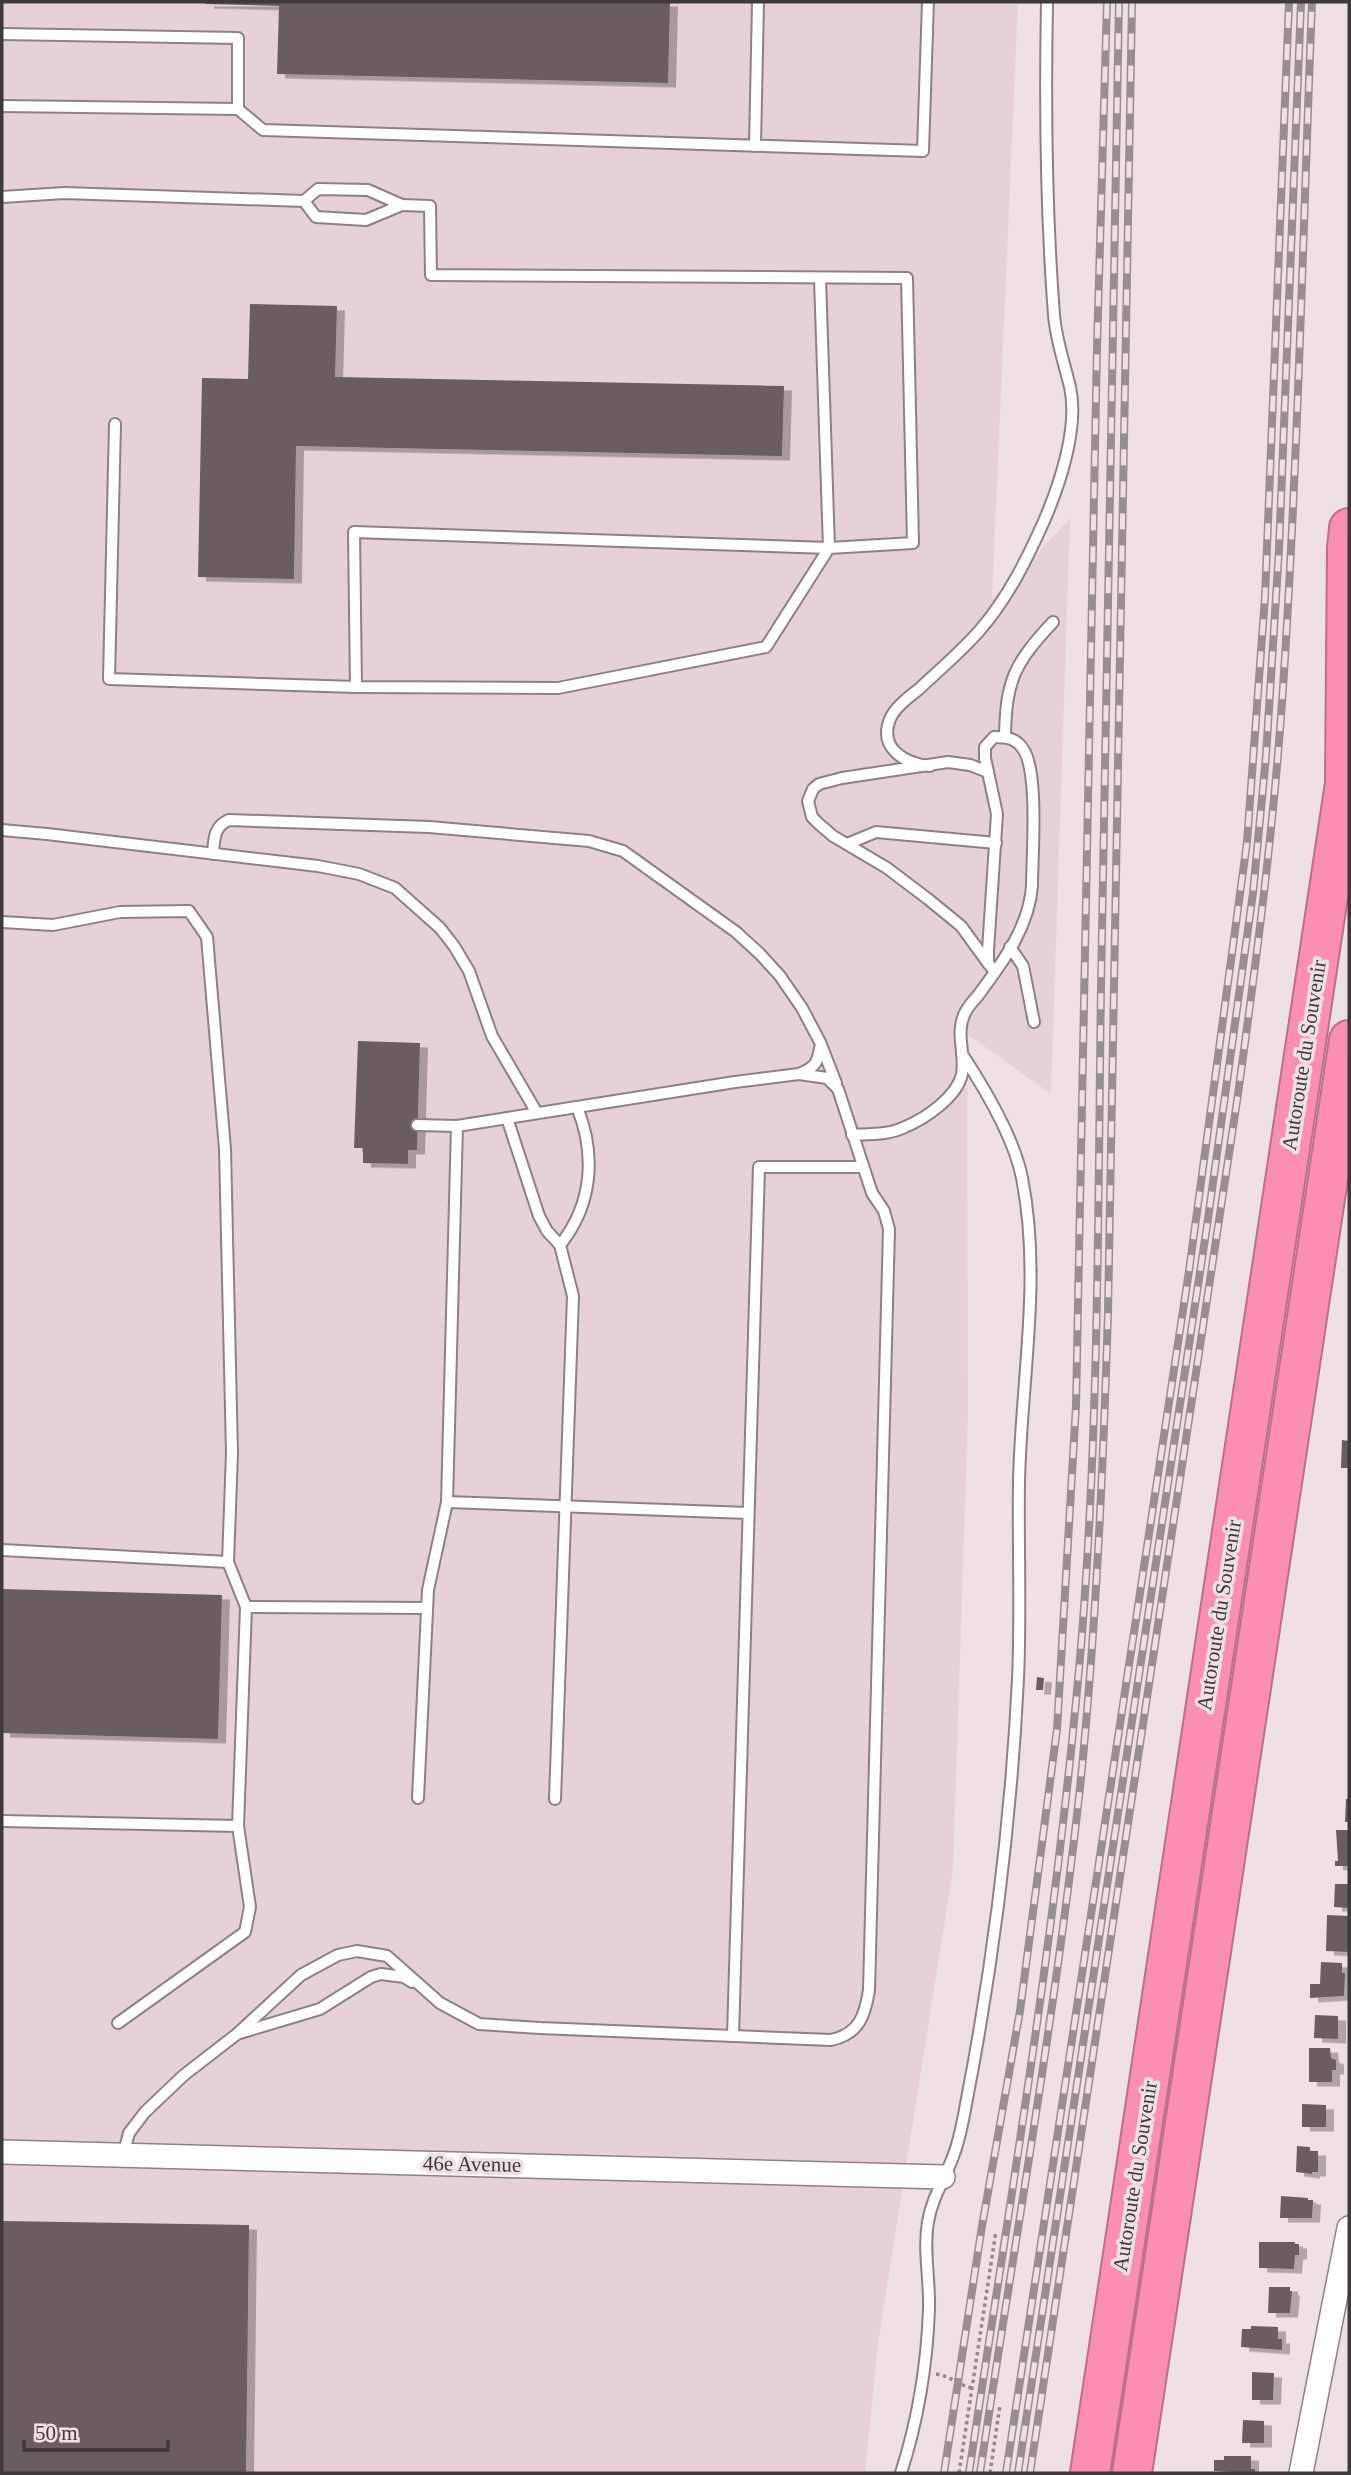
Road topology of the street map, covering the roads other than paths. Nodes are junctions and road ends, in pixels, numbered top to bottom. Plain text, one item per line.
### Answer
1 (758, 2) edge
2 (928, 2) edge
3 (1046, 2) edge
4 (2, 34) edge
5 (2, 106) edge
6 (238, 109) junction
7 (755, 146) junction
8 (2, 197) edge
9 (304, 201) junction
10 (402, 205) junction
11 (820, 279) junction
12 (115, 424) dead end
13 (1349, 528) edge
14 (829, 548) junction
15 (1053, 622) dead end
16 (356, 687) junction
17 (1005, 737) junction
18 (930, 766) junction
19 (1347, 771) edge
20 (988, 772) junction
21 (2, 830) edge
22 (996, 843) junction
23 (846, 844) junction
24 (213, 854) junction
25 (2, 922) edge
26 (1010, 947) junction
27 (992, 967) junction
28 (1034, 1022) dead end
29 (1349, 1040) edge
30 (820, 1042) junction
31 (962, 1054) junction
32 (799, 1074) junction
33 (838, 1089) junction
34 (577, 1107) junction
35 (537, 1113) junction
36 (507, 1118) junction
37 (417, 1125) dead end
38 (457, 1126) junction
39 (852, 1135) junction
40 (863, 1167) junction
41 (560, 1245) junction
42 (447, 1502) junction
43 (566, 1506) junction
44 (748, 1513) junction
45 (2, 1550) edge
46 (228, 1562) junction
47 (246, 1607) junction
48 (427, 1608) junction
49 (418, 1798) dead end
50 (555, 1799) dead end
51 (2, 1821) edge
52 (237, 1826) junction
53 (418, 1985) junction
54 (118, 2023) dead end
55 (237, 2034) junction
56 (733, 2036) junction
57 (2, 2152) edge
58 (123, 2155) junction
59 (943, 2177) junction
60 (1349, 2228) edge
61 (1340, 2320) edge
62 (901, 2473) edge
63 (1090, 2473) edge
64 (1132, 2473) edge
65 (1301, 2473) edge

1 - 7 lane
2 - 7 lane
3 - 18 lane
4 - 6 lane
5 - 6 lane
6 - 7 lane
8 - 9 lane
9 - 10 lane
9 - 10 lane
10 - 11 lane
11 - 14 lane
11 - 14 lane
12 - 16 lane
13 - 19 highway, Autoroute du Souvenir
14 - 16 lane
14 - 16 lane
15 - 17 lane
17 - 20 lane
17 - 26 lane
18 - 20 lane
18 - 23 lane
19 - 63 highway, Autoroute du Souvenir
20 - 22 lane
21 - 24 lane
22 - 23 lane
22 - 27 lane
23 - 27 lane
24 - 30 lane
24 - 35 lane
25 - 46 lane
26 - 27 lane
26 - 28 lane
27 - 31 lane
29 - 64 highway, Autoroute du Souvenir
30 - 32 lane
30 - 33 lane
31 - 39 lane
31 - 59 lane
32 - 33 lane
32 - 34 lane
33 - 39 lane
34 - 35 lane
34 - 41 lane
35 - 36 lane
36 - 38 lane
36 - 41 lane
37 - 38 lane
38 - 42 lane
39 - 40 lane
40 - 44 lane
40 - 56 lane
41 - 43 lane
42 - 43 lane
42 - 48 lane
43 - 44 lane
43 - 50 lane
44 - 56 lane
45 - 46 lane
46 - 47 lane
47 - 48 lane
47 - 52 lane
48 - 49 lane
51 - 52 lane
52 - 54 lane
53 - 55 lane
53 - 55 lane
53 - 56 lane
55 - 58 lane
57 - 58 street, 46e Avenue
58 - 59 street, 46e Avenue
59 - 62 lane
60 - 61 street
61 - 65 street

